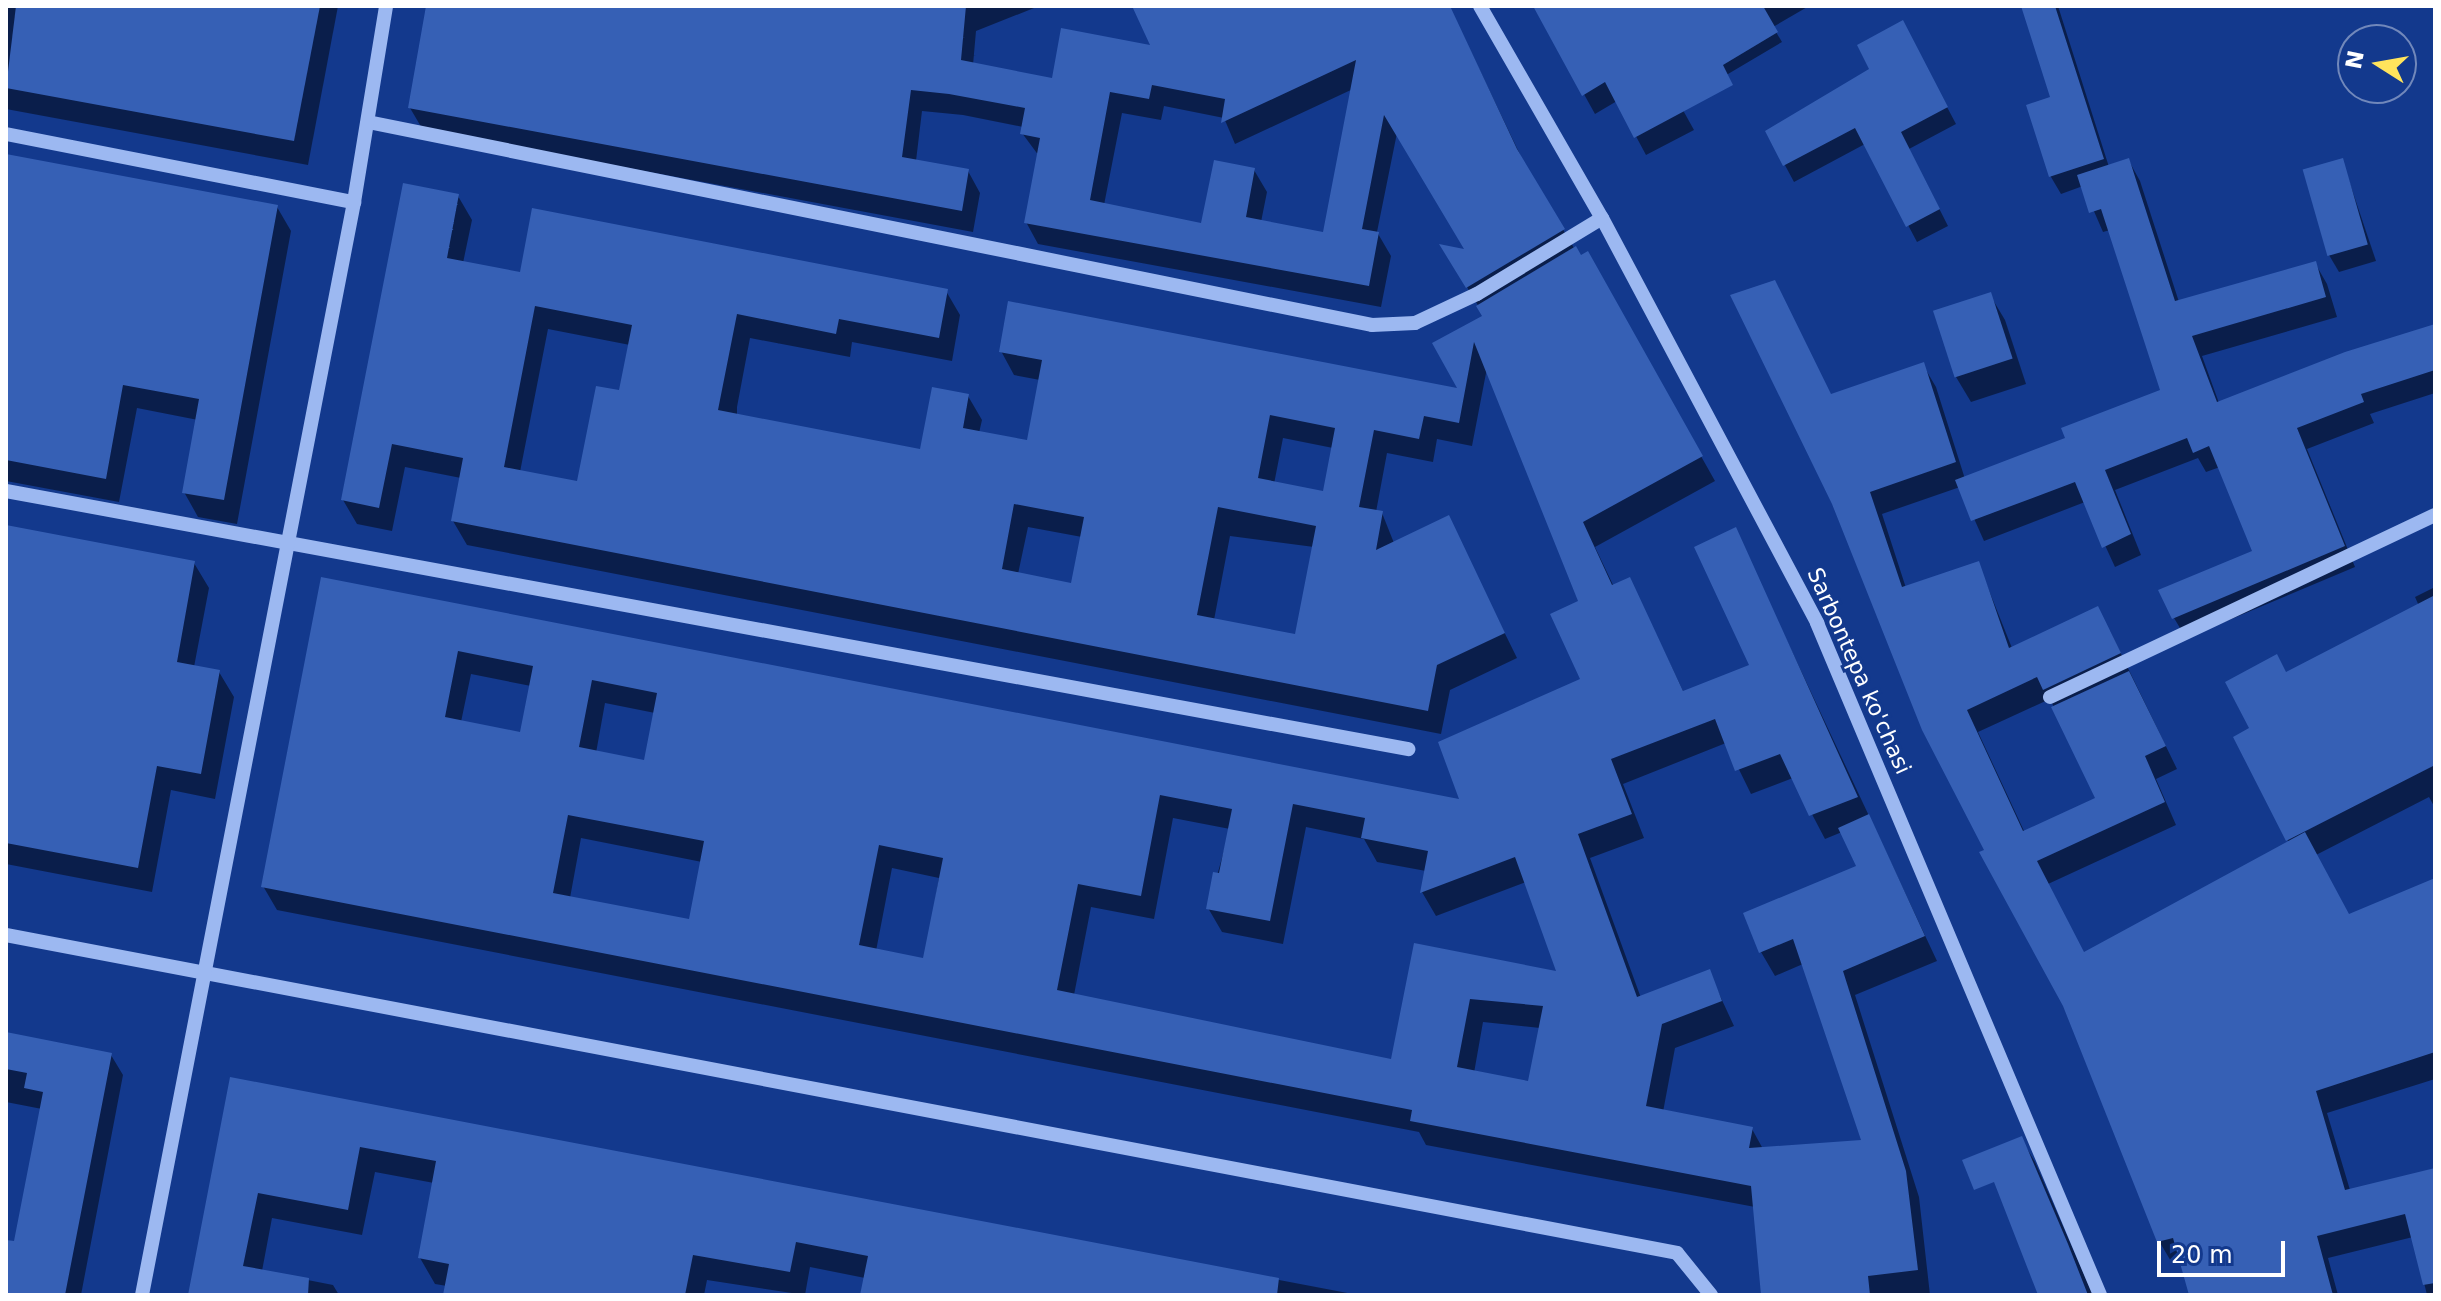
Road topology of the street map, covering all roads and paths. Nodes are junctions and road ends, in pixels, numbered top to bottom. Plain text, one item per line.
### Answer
1 (386, 6) edge
2 (1480, 6) edge
3 (368, 122) junction
4 (6, 134) edge
5 (354, 202) junction
6 (1602, 218) junction
7 (6, 491) edge
8 (2435, 515) edge
9 (286, 539) junction
10 (2050, 697) dead end
11 (1408, 749) dead end
12 (6, 935) edge
13 (200, 975) junction
14 (142, 1295) edge
15 (1711, 1295) edge
16 (2100, 1295) edge

1 - 3 street
2 - 6 street, Sarbontepa ko'chasi
3 - 5 street
3 - 6 street
4 - 5 street
5 - 9 street
6 - 16 street, Sarbontepa ko'chasi
7 - 9 street
8 - 10 street
9 - 11 street
9 - 13 street
12 - 13 street
13 - 14 street
13 - 15 street

